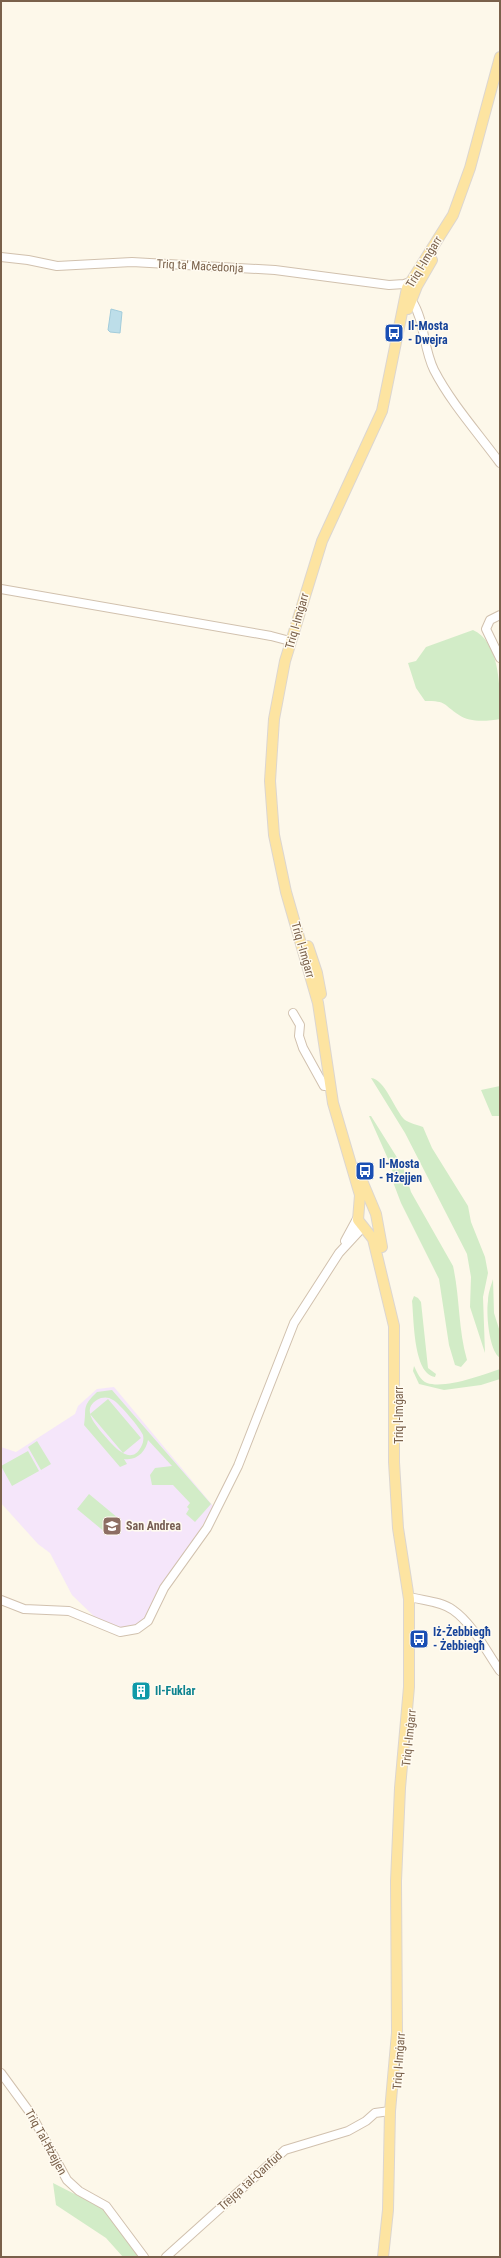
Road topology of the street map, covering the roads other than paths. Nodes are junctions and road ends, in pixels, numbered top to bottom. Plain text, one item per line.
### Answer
1 (500, 57) edge
2 (500, 75) edge
3 (1, 257) edge
4 (410, 282) junction
5 (398, 285) junction
6 (409, 297) junction
7 (500, 463) edge
8 (1, 589) edge
9 (500, 615) edge
10 (290, 641) junction
11 (500, 658) edge
12 (293, 1013) dead end
13 (330, 1086) junction
14 (374, 1210) junction
15 (359, 1214) junction
16 (376, 1221) junction
17 (364, 1227) junction
18 (355, 1234) junction
19 (375, 1246) junction
20 (339, 1253) junction
21 (414, 1598) junction
22 (1, 1600) edge
23 (500, 1671) edge
24 (1, 2073) edge
25 (390, 2111) junction
26 (144, 2257) edge
27 (166, 2257) edge
28 (383, 2257) edge
29 (388, 2257) edge

1 - 4 main road, Triq l-Imġarr
2 - 6 main road, Triq l-Imġarr
3 - 5 street, Triq ta' Maċedonja
4 - 5 street, Triq ta' Maċedonja
4 - 6 main road, Triq l-Imġarr
5 - 6 street
6 - 7 street
6 - 10 main road, Triq l-Imġarr
6 - 14 main road, Triq l-Imġarr
8 - 10 street
9 - 11 street
10 - 13 main road, Triq l-Imġarr
12 - 13 street
13 - 15 main road, Triq l-Imġarr
14 - 15 main road
14 - 16 main road, Triq l-Imġarr
15 - 17 main road, Triq l-Imġarr
15 - 20 street
16 - 17 main road
16 - 21 main road, Triq l-Imġarr
17 - 18 street
17 - 19 main road, Triq l-Imġarr
18 - 19 street
18 - 20 street
19 - 25 main road, Triq l-Imġarr
20 - 22 street
21 - 23 street
21 - 29 main road, Triq l-Imġarr
24 - 26 street, Triq Tal-Ħżejjen
25 - 27 street, Trejqa tal-Qanfud
25 - 28 main road, Triq l-Imġarr

